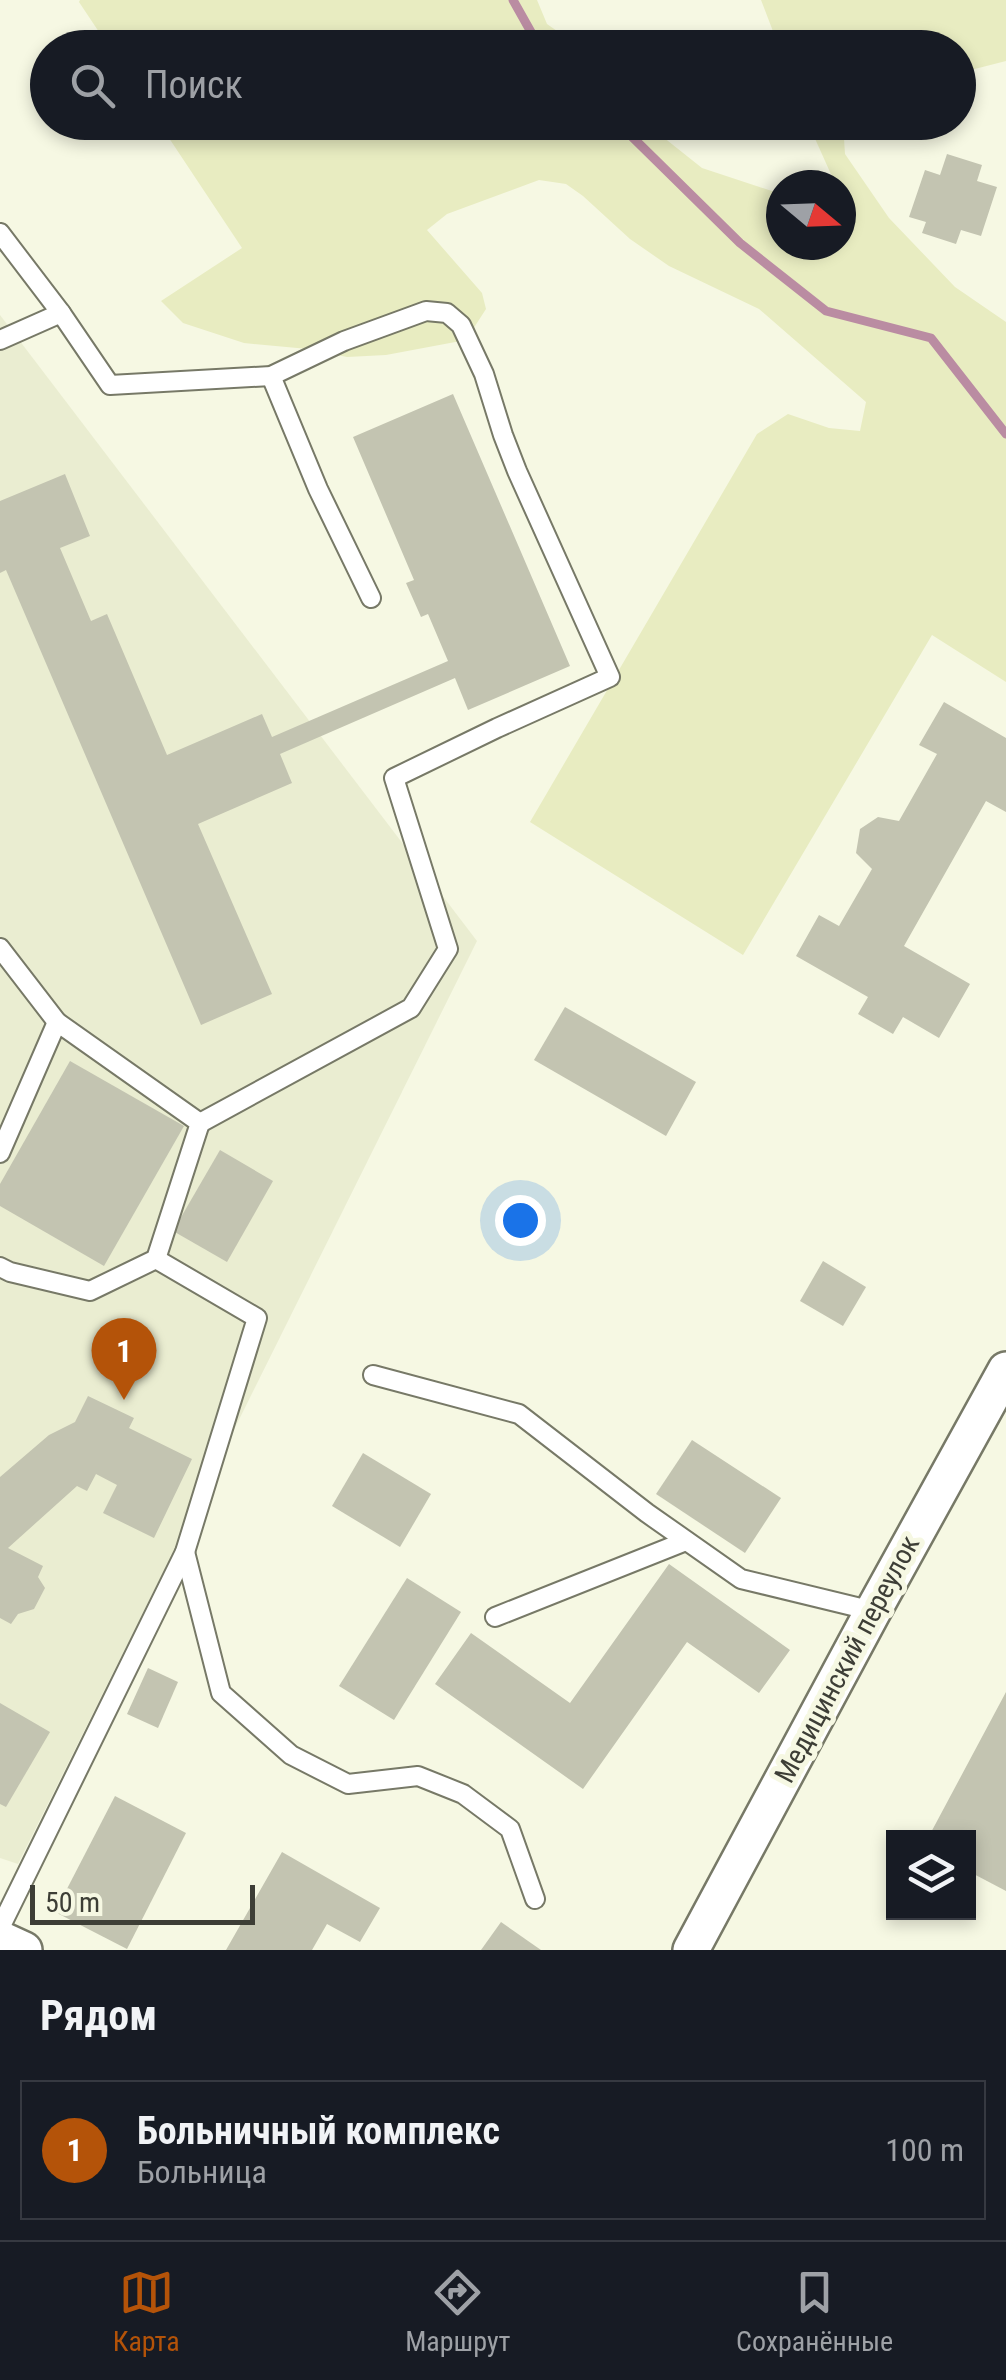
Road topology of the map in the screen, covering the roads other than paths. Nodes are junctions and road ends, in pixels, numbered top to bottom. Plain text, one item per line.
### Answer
1 (0, 233) edge
2 (61, 313) junction
3 (0, 340) edge
4 (271, 376) junction
5 (371, 598) dead end
6 (0, 948) edge
7 (57, 1022) junction
8 (200, 1123) junction
9 (0, 1154) edge
10 (156, 1258) junction
11 (0, 1267) edge
12 (1006, 1370) edge
13 (373, 1375) dead end
14 (686, 1541) junction
15 (185, 1552) junction
16 (872, 1611) junction
17 (495, 1617) dead end
18 (535, 1899) dead end
19 (0, 1928) edge
20 (0, 1939) edge
21 (24, 1950) edge
22 (691, 1950) edge

1 - 2 lane
2 - 3 lane
2 - 4 lane
4 - 5 lane
4 - 8 lane
6 - 7 lane
7 - 8 lane
7 - 9 lane
8 - 10 lane
10 - 11 lane
10 - 15 lane
12 - 16 street, Медицинский переулок
13 - 14 lane
14 - 16 lane
14 - 17 lane
15 - 18 lane
15 - 19 lane
16 - 22 street, Медицинский переулок
20 - 21 street

